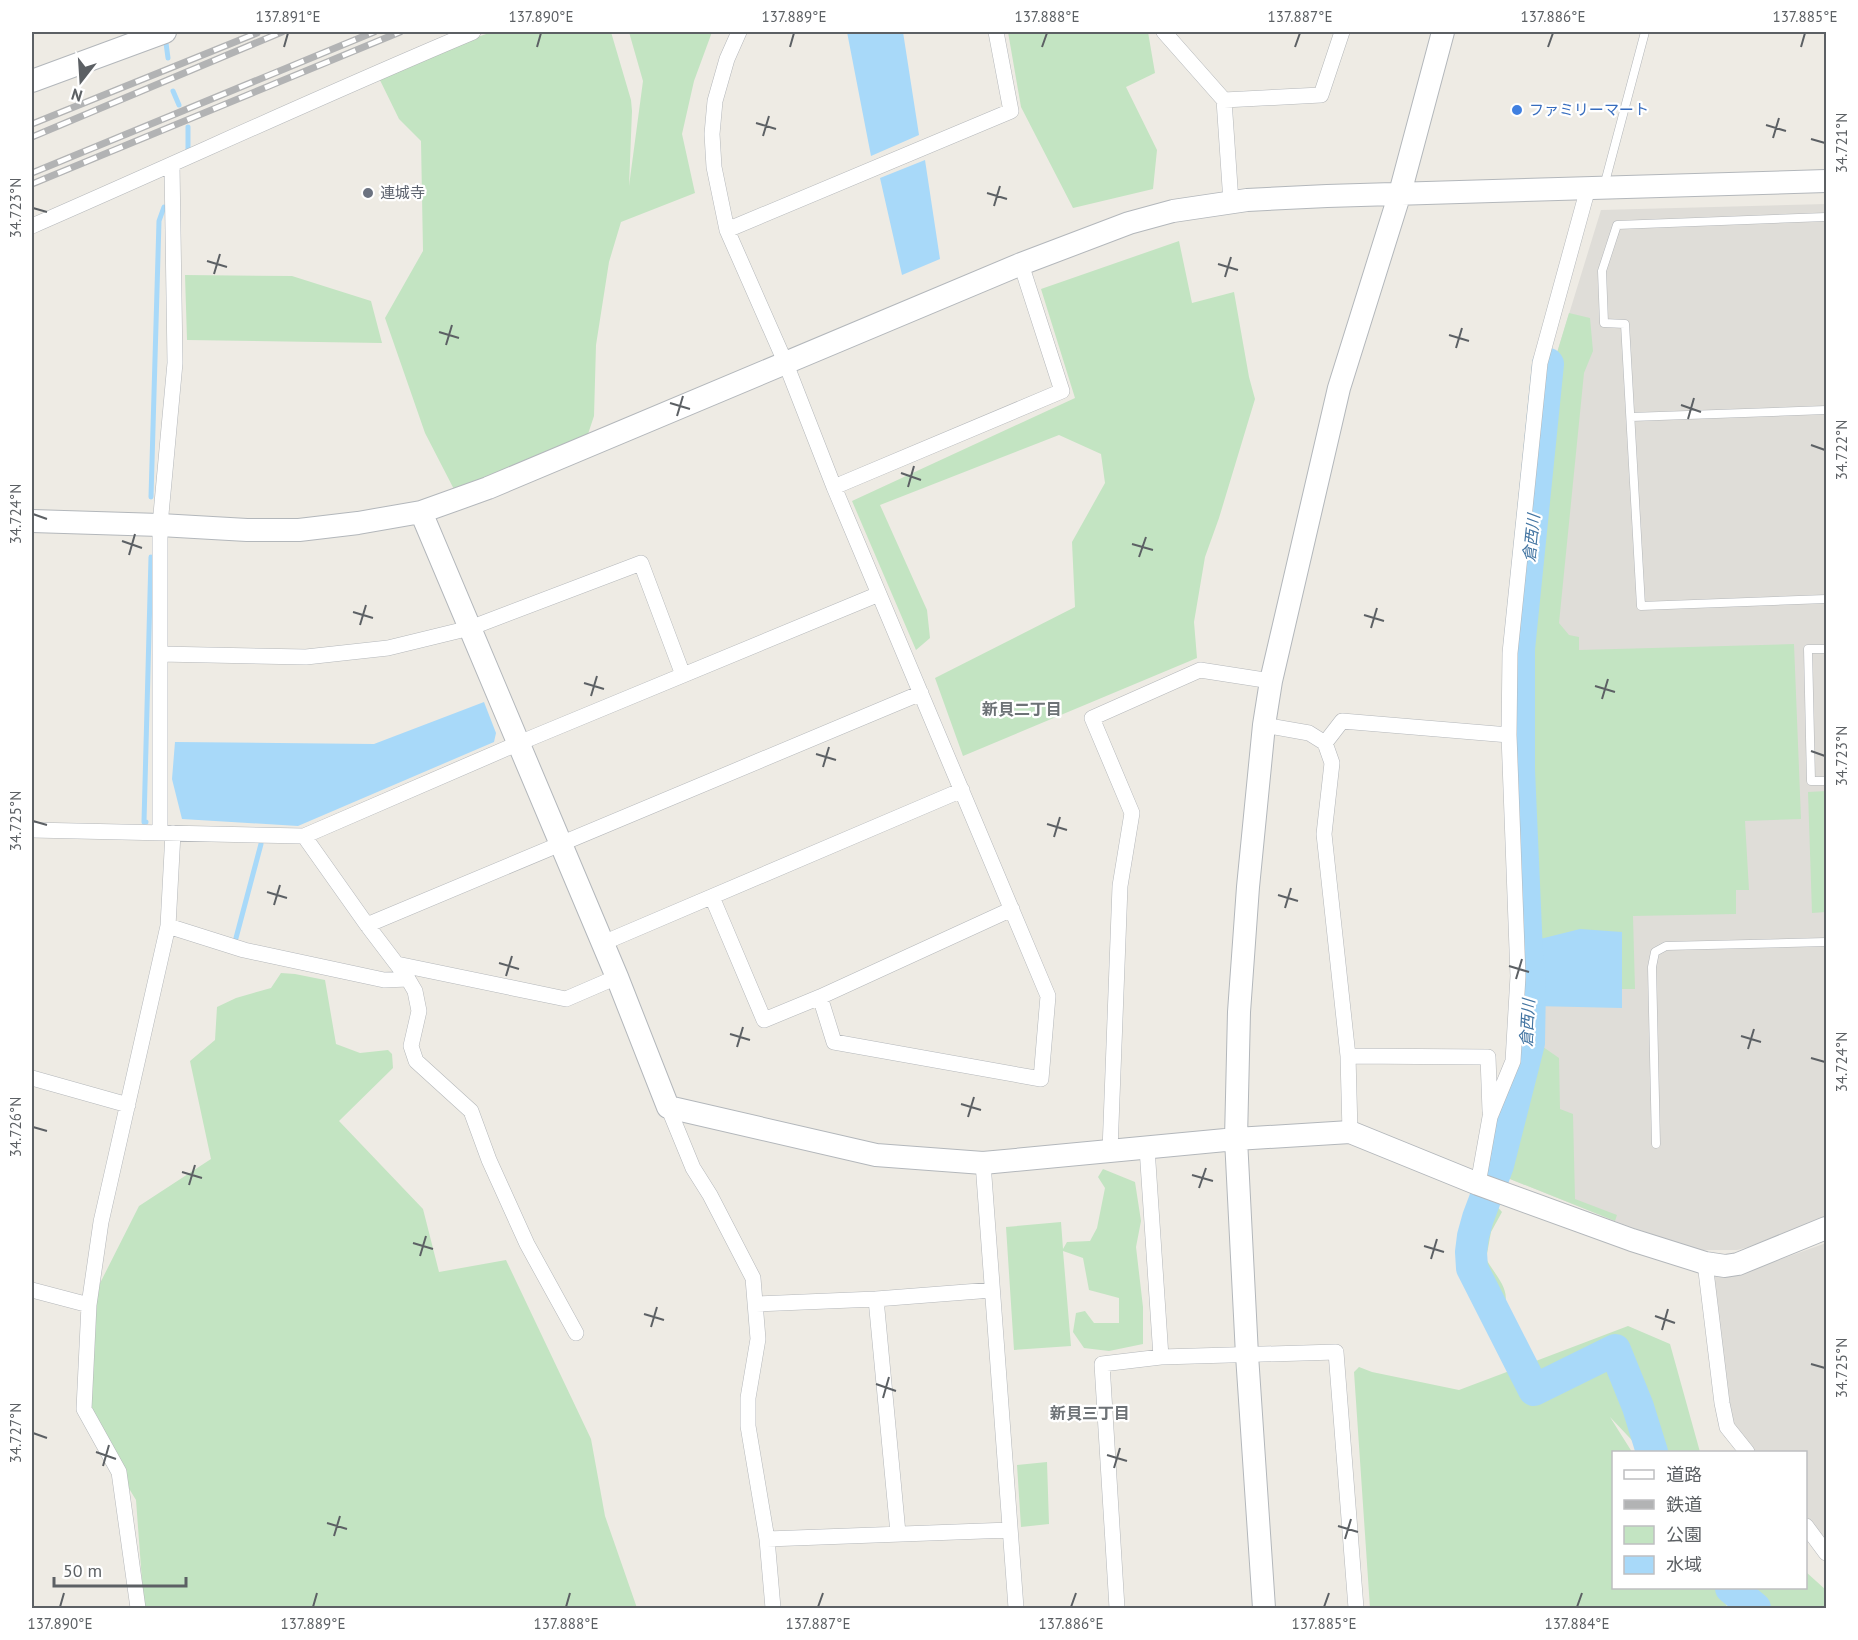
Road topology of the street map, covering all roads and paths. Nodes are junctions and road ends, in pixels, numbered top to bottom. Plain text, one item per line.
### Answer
1 (165, 32) edge
2 (473, 32) edge
3 (739, 32) edge
4 (996, 32) edge
5 (1164, 32) edge
6 (1342, 32) edge
7 (1443, 32) edge
8 (1645, 32) edge
9 (32, 81) edge
10 (1224, 100) junction
11 (172, 165) junction
12 (1827, 181) edge
13 (1596, 188) junction
14 (1400, 193) junction
15 (1231, 202) junction
16 (1827, 216) edge
17 (32, 226) edge
18 (727, 230) junction
19 (1021, 264) junction
20 (786, 364) junction
21 (1827, 410) edge
22 (1631, 417) junction
23 (834, 486) junction
24 (421, 512) junction
25 (32, 521) edge
26 (160, 525) junction
27 (879, 594) junction
28 (1827, 599) edge
29 (470, 628) junction
30 (1827, 649) edge
31 (160, 654) junction
32 (683, 675) junction
33 (1271, 681) junction
34 (921, 693) junction
35 (1264, 725) junction
36 (1509, 735) junction
37 (519, 743) junction
38 (1325, 743) junction
39 (1827, 781) edge
40 (962, 790) junction
41 (32, 830) edge
42 (167, 832) junction
43 (304, 836) junction
44 (561, 844) junction
45 (712, 897) junction
46 (1012, 909) junction
47 (367, 925) junction
48 (168, 926) junction
49 (1827, 942) edge
50 (603, 943) junction
51 (397, 963) junction
52 (617, 976) junction
53 (408, 979) junction
54 (820, 997) junction
55 (1348, 1056) junction
56 (32, 1078) edge
57 (128, 1105) junction
58 (668, 1107) junction
59 (1490, 1118) junction
60 (1350, 1132) junction
61 (1236, 1139) junction
62 (1656, 1144) dead end
63 (1146, 1148) junction
64 (1110, 1151) junction
65 (983, 1163) junction
66 (1478, 1184) junction
67 (1827, 1228) edge
68 (1705, 1263) junction
69 (32, 1290) edge
70 (992, 1290) junction
71 (876, 1299) junction
72 (756, 1304) junction
73 (89, 1305) junction
74 (576, 1333) dead end
75 (1247, 1355) junction
76 (1161, 1357) junction
77 (1746, 1451) edge
78 (1807, 1527) edge
79 (1010, 1530) junction
80 (898, 1533) junction
81 (767, 1539) junction
82 (1827, 1553) edge
83 (138, 1608) edge
84 (773, 1608) edge
85 (1016, 1608) edge
86 (1117, 1608) edge
87 (1264, 1608) edge
88 (1356, 1608) edge

1 - 9 street
2 - 11 street
3 - 18 street
4 - 18 street
5 - 10 street
6 - 10 street
7 - 14 street
8 - 13 lane
10 - 15 street
11 - 17 street
11 - 26 street
12 - 13 street
13 - 14 street
13 - 36 street
14 - 15 street
14 - 33 street
15 - 19 street
16 - 22 lane
18 - 20 street
19 - 20 street
19 - 23 street
20 - 23 street
20 - 24 street
21 - 22 lane
22 - 28 lane
23 - 27 street
24 - 26 street
24 - 29 street
25 - 26 street
26 - 31 street
27 - 32 street
27 - 34 street
29 - 31 street
29 - 32 street
29 - 37 street
30 - 39 lane
31 - 42 street
32 - 37 street
33 - 35 street
33 - 64 street
34 - 40 street
34 - 44 street
35 - 38 street
35 - 61 street
36 - 38 street
36 - 59 street
37 - 43 street
37 - 44 street
38 - 55 street
40 - 45 street
40 - 46 street
41 - 42 street
42 - 43 street
42 - 48 street
43 - 47 street
44 - 47 street
44 - 50 street
45 - 50 street
45 - 54 street
46 - 54 street
46 - 54 street
47 - 51 street
48 - 53 street
48 - 57 street
49 - 62 lane
50 - 52 street
51 - 52 street
51 - 53 street
52 - 58 street
53 - 74 street
55 - 59 street
55 - 60 street
56 - 57 street
57 - 73 street
58 - 65 street
58 - 72 street
59 - 66 street
60 - 61 street
60 - 66 street
61 - 63 street
61 - 75 street
63 - 64 street
63 - 76 street
64 - 65 street
65 - 70 street
66 - 68 street
67 - 68 street
68 - 77 street
69 - 73 street
70 - 71 street
70 - 79 street
71 - 72 street
71 - 80 street
72 - 81 street
73 - 83 street
75 - 76 street
75 - 87 street
75 - 88 street
76 - 86 street
78 - 82 street
79 - 80 street
79 - 85 street
80 - 81 street
81 - 84 street

